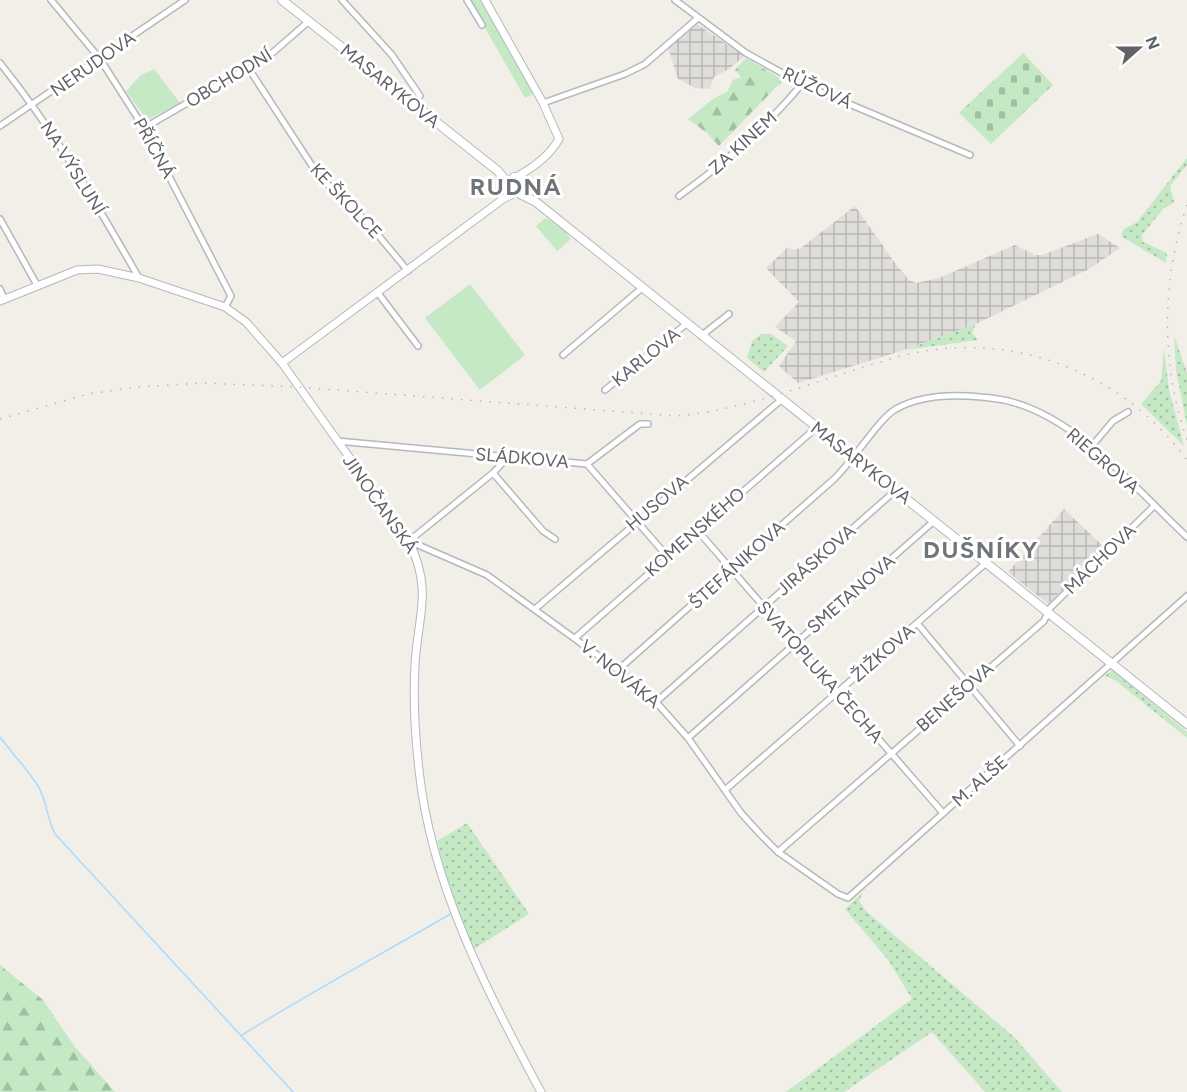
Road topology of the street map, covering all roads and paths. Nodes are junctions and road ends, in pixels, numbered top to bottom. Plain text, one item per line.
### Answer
1 (51, 0) edge
2 (185, 0) edge
3 (282, 0) edge
4 (342, 0) edge
5 (467, 0) edge
6 (485, 0) edge
7 (675, 0) edge
8 (698, 18) junction
9 (309, 21) junction
10 (482, 26) dead end
11 (100, 59) junction
12 (0, 63) edge
13 (249, 69) junction
14 (411, 84) junction
15 (802, 84) junction
16 (402, 96) junction
17 (420, 96) dead end
18 (543, 103) junction
19 (33, 105) junction
20 (0, 126) edge
21 (144, 128) junction
22 (970, 155) dead end
23 (531, 169) junction
24 (498, 171) junction
25 (517, 176) junction
26 (519, 187) junction
27 (679, 196) dead end
28 (0, 219) edge
29 (408, 271) junction
30 (139, 278) junction
31 (37, 285) junction
32 (642, 288) junction
33 (0, 289) edge
34 (378, 293) junction
35 (2, 300) edge
36 (225, 308) junction
37 (729, 314) dead end
38 (686, 324) junction
39 (701, 336) junction
40 (418, 346) dead end
41 (563, 355) dead end
42 (282, 363) junction
43 (605, 390) dead end
44 (781, 400) junction
45 (1128, 412) dead end
46 (648, 424) dead end
47 (816, 428) junction
48 (335, 441) junction
49 (1091, 447) junction
50 (508, 457) junction
51 (854, 458) junction
52 (587, 464) junction
53 (493, 473) junction
54 (896, 490) junction
55 (1154, 506) junction
56 (636, 520) junction
57 (934, 521) junction
58 (698, 531) junction
59 (1187, 537) edge
60 (555, 539) dead end
61 (408, 541) junction
62 (667, 556) junction
63 (986, 563) junction
64 (731, 570) junction
65 (1187, 596) edge
66 (762, 607) junction
67 (535, 609) junction
68 (1048, 613) junction
69 (917, 623) junction
70 (575, 638) junction
71 (795, 643) junction
72 (1113, 664) junction
73 (618, 670) junction
74 (968, 685) junction
75 (838, 692) junction
76 (656, 702) junction
77 (1187, 724) edge
78 (688, 738) junction
79 (1020, 746) junction
80 (890, 753) junction
81 (725, 790) junction
82 (943, 813) junction
83 (778, 852) junction
84 (848, 898) joint
85 (541, 1092) edge

1 - 11 street, PŘÍČNÁ
2 - 11 street, NERUDOVA
3 - 9 main road, MASARYKOVA
4 - 14 street
5 - 10 street
6 - 18 street
7 - 8 street, RŮŽOVÁ
8 - 15 street, RŮŽOVÁ
8 - 18 street
9 - 13 street, OBCHODNÍ
9 - 16 main road, MASARYKOVA
11 - 19 street, NERUDOVA
11 - 21 street, PŘÍČNÁ
12 - 19 street, NA VÝSLUNÍ
13 - 21 street, OBCHODNÍ
13 - 29 street, KE ŠKOLCE
14 - 16 street
14 - 17 street
15 - 22 street, RŮŽOVÁ
15 - 27 street, ZA KINEM
16 - 24 main road, MASARYKOVA
18 - 23 street
19 - 20 street, NERUDOVA
19 - 30 street, NA VÝSLUNÍ
21 - 36 street, PŘÍČNÁ
23 - 25 street
23 - 26 street
24 - 25 main road
24 - 26 main road
25 - 26 main road
25 - 26 main road
26 - 29 street
26 - 32 main road, MASARYKOVA
28 - 31 street
29 - 34 street
30 - 31 street, JINOČANSKÁ
30 - 36 street, JINOČANSKÁ
31 - 35 street, JINOČANSKÁ
32 - 38 main road, MASARYKOVA
32 - 41 street
33 - 35 street
34 - 40 street
34 - 42 street
36 - 42 street, JINOČANSKÁ
37 - 39 street
38 - 39 main road, MASARYKOVA
38 - 43 street, KARLOVA
39 - 44 main road, MASARYKOVA
42 - 48 street, JINOČANSKÁ
44 - 47 main road, MASARYKOVA
44 - 56 street, HUSOVA
45 - 49 street
46 - 52 street
47 - 51 main road, MASARYKOVA
47 - 58 street, KOMENSKÉHO
48 - 50 street, SLÁDKOVA
48 - 61 street, JINOČANSKÁ
49 - 51 street, RIEGROVA
49 - 55 street, RIEGROVA
50 - 52 street, SLÁDKOVA
50 - 53 street
51 - 54 main road, MASARYKOVA
51 - 64 street, ŠTEFÁNIKOVA
52 - 56 street, SLÁDKOVA
53 - 60 street
53 - 61 street
54 - 57 main road, MASARYKOVA
54 - 66 street, JIRÁSKOVA
55 - 59 street, RIEGROVA
55 - 68 street, MÁCHOVA
56 - 62 street, SLÁDKOVA
56 - 67 street, HUSOVA
57 - 63 main road, MASARYKOVA
57 - 71 street, SMETANOVA
58 - 62 street, KOMENSKÉHO
58 - 64 street, SVATOPLUKA ČECHA
61 - 67 street, V. NOVÁKA
61 - 85 street, JINOČANSKÁ
62 - 70 street, KOMENSKÉHO
63 - 68 main road, MASARYKOVA
63 - 69 street, ŽIŽKOVA
64 - 66 street, SVATOPLUKA ČECHA
64 - 73 street, ŠTEFÁNIKOVA
65 - 72 street, M. ALŠE
66 - 71 street, SVATOPLUKA ČECHA
66 - 76 street, JIRÁSKOVA
67 - 70 street, V. NOVÁKA
68 - 72 main road, MASARYKOVA
68 - 74 street, BENEŠOVA
69 - 74 street
69 - 75 street, ŽIŽKOVA
70 - 73 street, V. NOVÁKA
71 - 75 street, SVATOPLUKA ČECHA
71 - 78 street, SMETANOVA
72 - 77 main road, MASARYKOVA
72 - 79 street, M. ALŠE
73 - 76 street, V. NOVÁKA
74 - 79 street
74 - 80 street, BENEŠOVA
75 - 80 street, SVATOPLUKA ČECHA
75 - 81 street, ŽIŽKOVA
76 - 78 street, V. NOVÁKA
78 - 81 street, V. NOVÁKA
79 - 82 street, M. ALŠE
80 - 82 street, SVATOPLUKA ČECHA
80 - 83 street, BENEŠOVA
81 - 83 street, V. NOVÁKA
82 - 84 street, M. ALŠE
83 - 84 street, V. NOVÁKA

